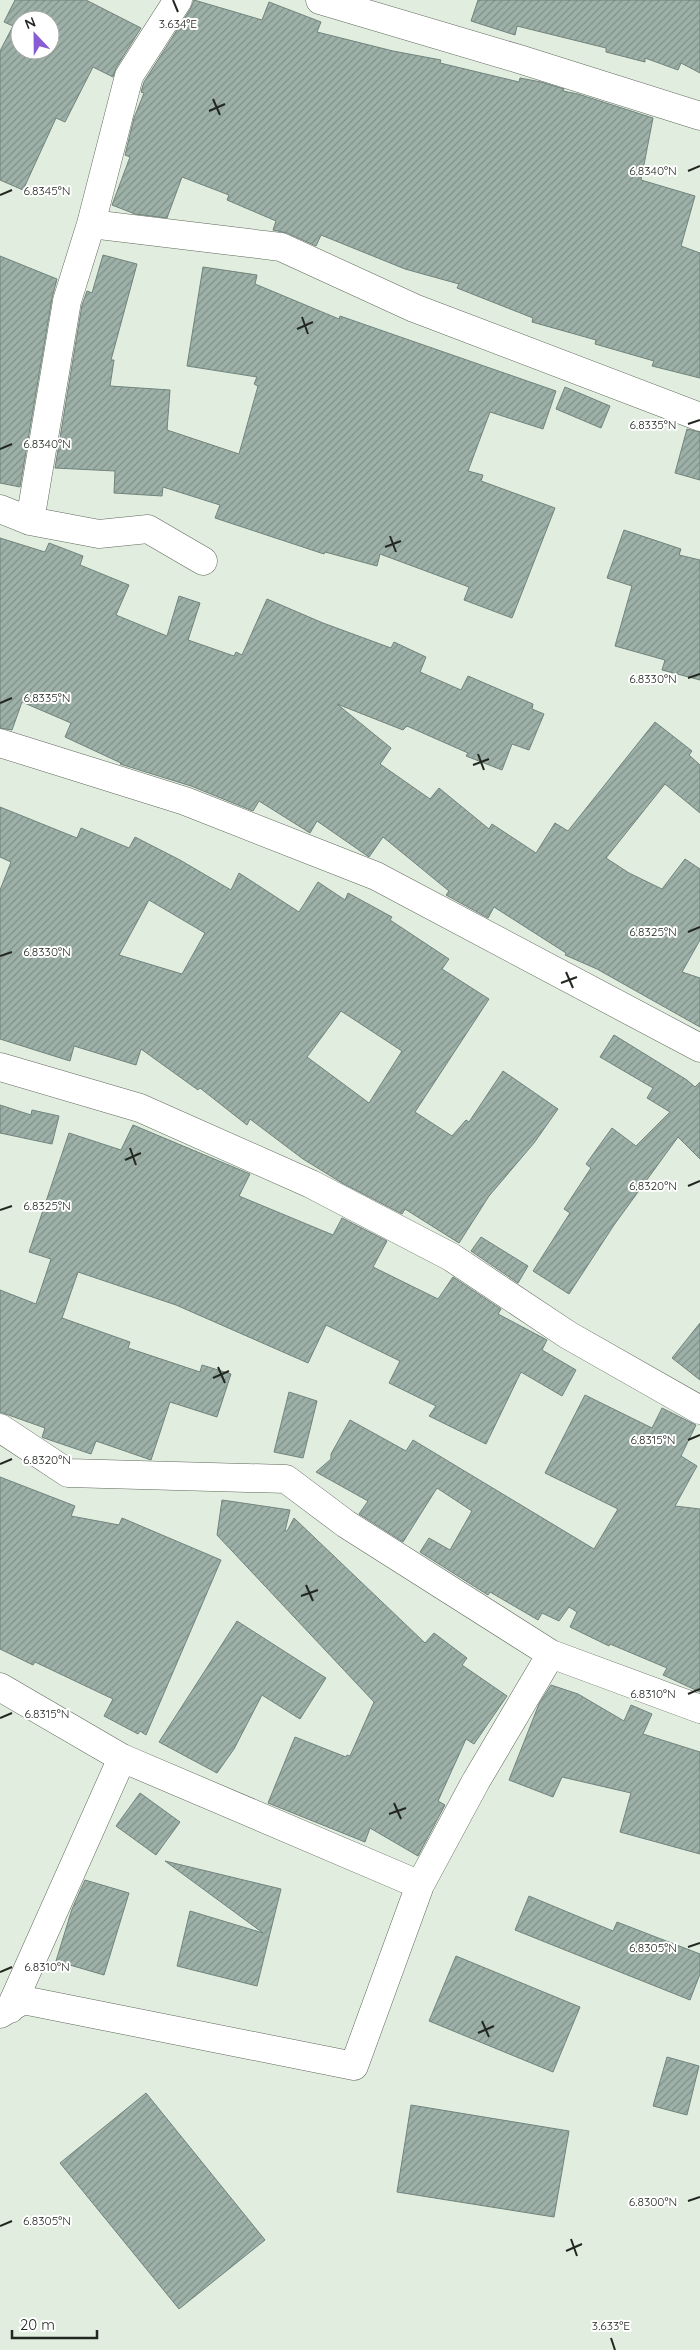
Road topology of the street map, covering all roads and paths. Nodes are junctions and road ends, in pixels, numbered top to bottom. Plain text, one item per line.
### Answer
1 (178, 0) edge
2 (320, 0) edge
3 (700, 116) edge
4 (91, 224) junction
5 (700, 417) edge
6 (0, 509) edge
7 (30, 521) junction
8 (203, 561) dead end
9 (0, 743) edge
10 (700, 1048) edge
11 (0, 1067) edge
12 (700, 1410) edge
13 (0, 1428) edge
14 (551, 1654) junction
15 (0, 1687) edge
16 (700, 1709) edge
17 (122, 1758) junction
18 (420, 1885) junction
19 (5, 2012) edge

1 - 4 street
2 - 3 street
4 - 5 street
4 - 7 street
6 - 7 street
7 - 8 street
9 - 10 street
11 - 12 street
13 - 14 street
14 - 16 street
14 - 18 street
15 - 17 street
17 - 18 street
17 - 19 street
18 - 19 street

